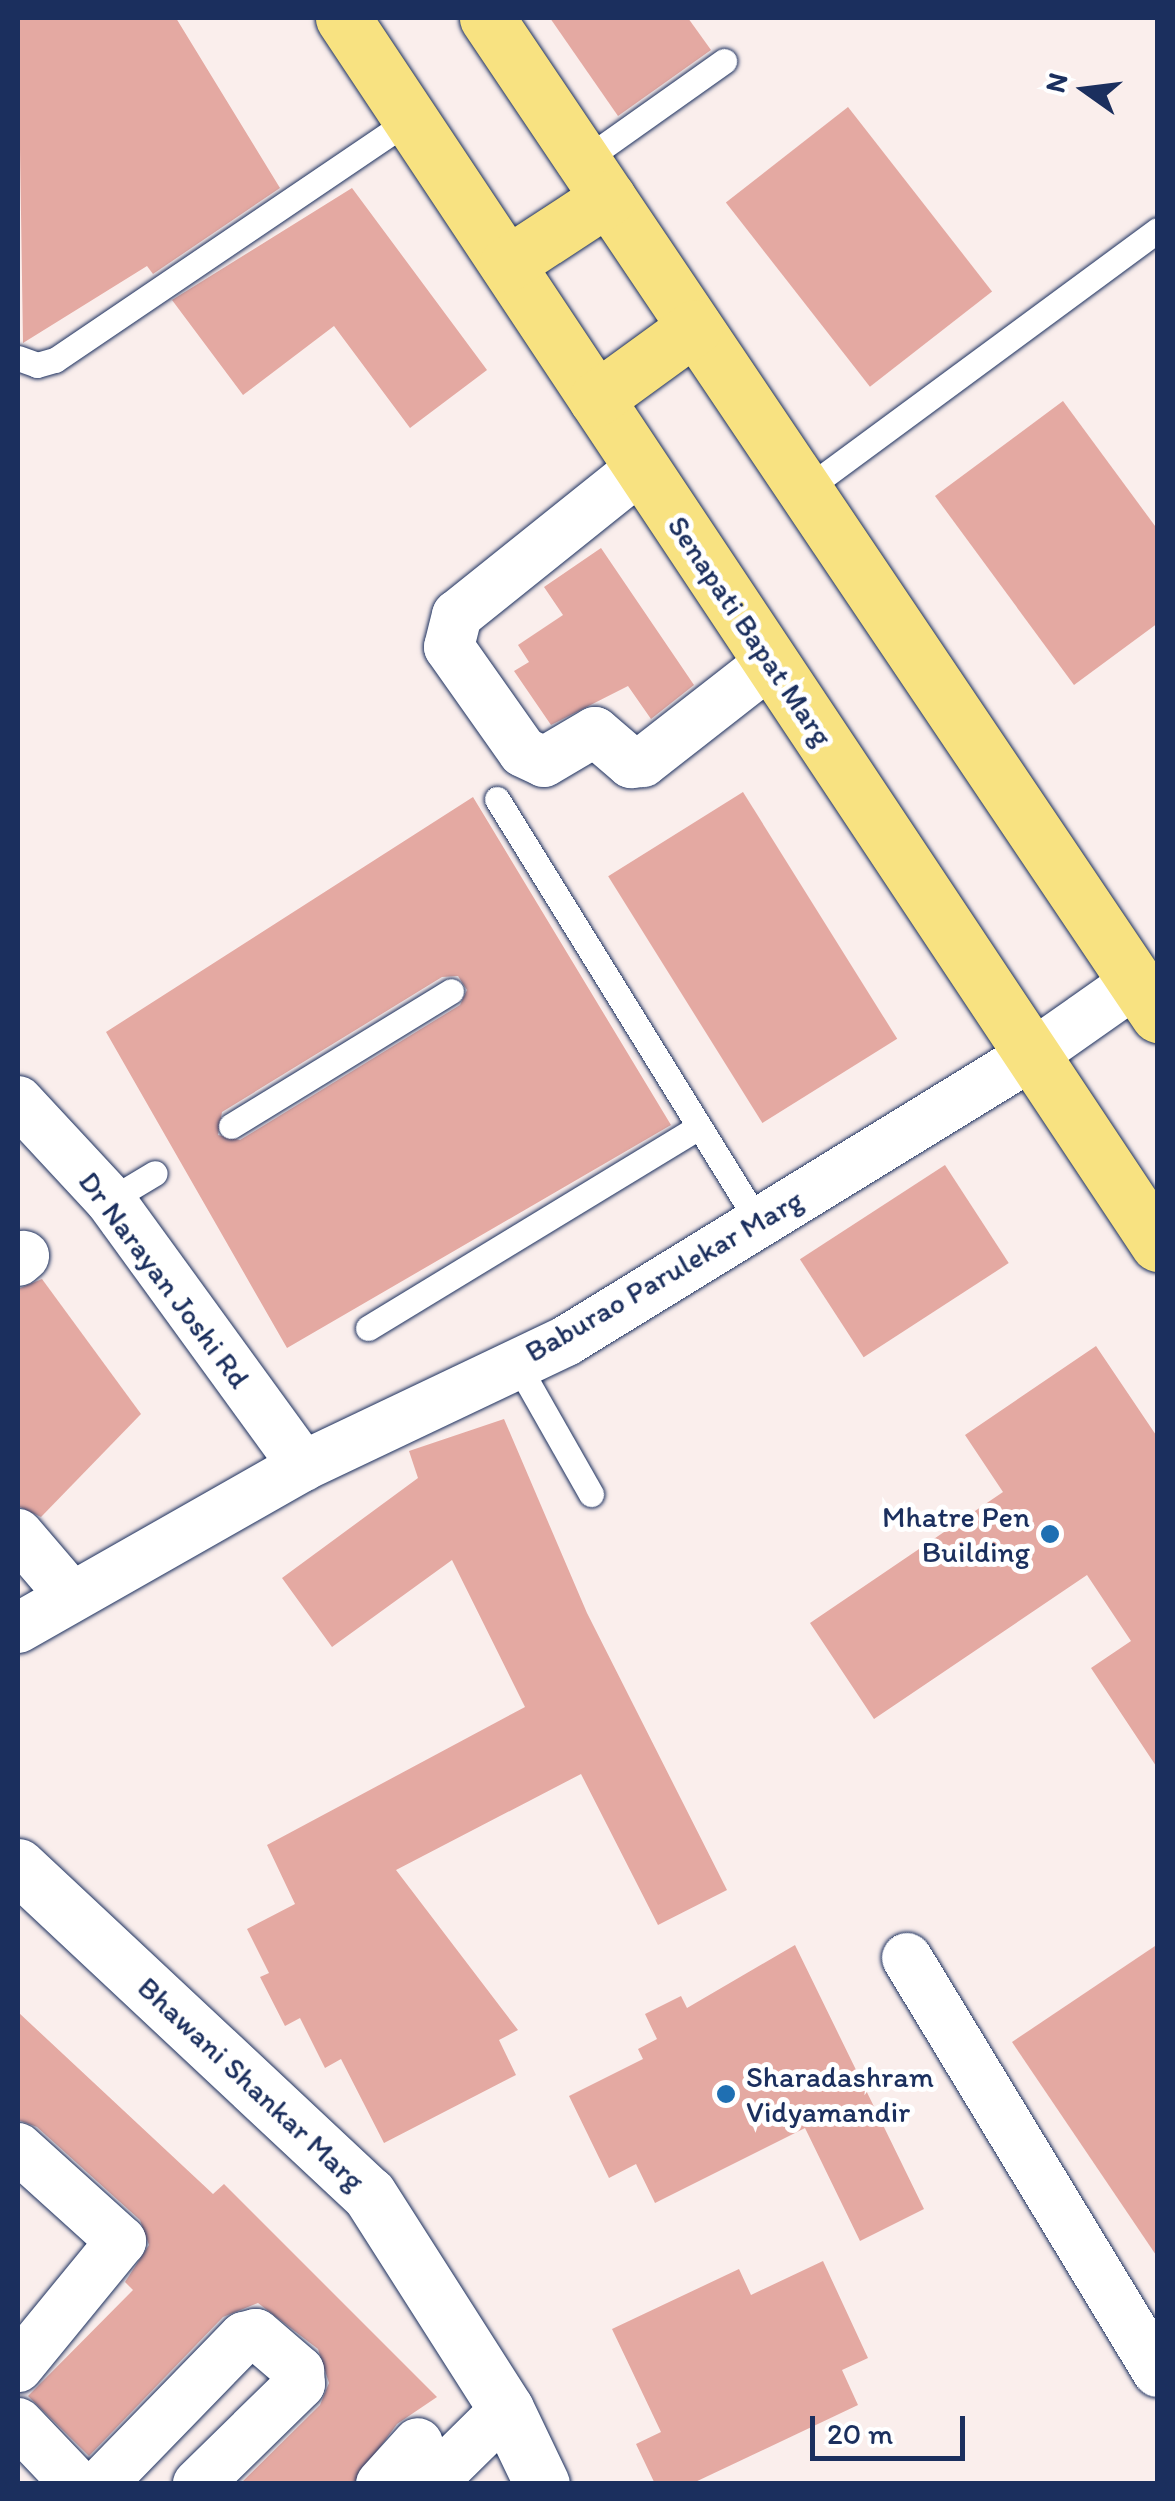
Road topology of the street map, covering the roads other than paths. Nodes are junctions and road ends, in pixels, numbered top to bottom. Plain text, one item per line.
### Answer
1 (343, 18) edge
2 (487, 18) edge
3 (724, 61) dead end
4 (411, 120) junction
5 (596, 179) junction
6 (1158, 230) edge
7 (507, 264) junction
8 (695, 327) junction
9 (18, 358) edge
10 (596, 399) junction
11 (642, 467) junction
12 (805, 490) junction
13 (771, 662) junction
14 (496, 800) dead end
15 (450, 991) dead end
16 (1146, 998) edge
17 (1032, 1055) junction
18 (18, 1102) edge
19 (231, 1126) dead end
20 (699, 1127) junction
21 (154, 1173) dead end
22 (110, 1200) junction
23 (759, 1223) junction
24 (1158, 1244) edge
25 (368, 1328) dead end
26 (516, 1362) junction
27 (303, 1466) junction
28 (591, 1494) dead end
29 (18, 1534) edge
30 (71, 1596) junction
31 (18, 1628) edge
32 (18, 1866) edge
33 (907, 1958) dead end
34 (18, 2148) edge
35 (18, 2367) edge
36 (1158, 2372) edge
37 (506, 2409) junction
38 (18, 2423) edge
39 (424, 2463) edge
40 (105, 2480) edge
41 (198, 2484) edge
42 (381, 2484) edge
43 (542, 2484) edge

1 - 4 main road, Senapati Bapat Marg
2 - 5 main road
3 - 5 lane
4 - 7 main road, Senapati Bapat Marg
4 - 9 lane
5 - 7 main road
5 - 8 main road
6 - 12 lane
7 - 10 main road, Senapati Bapat Marg
8 - 10 main road
8 - 12 main road
10 - 11 main road, Senapati Bapat Marg
11 - 13 main road, Senapati Bapat Marg
11 - 13 street
12 - 16 main road
13 - 17 main road, Senapati Bapat Marg
14 - 20 lane
15 - 19 lane
16 - 17 street, Baburao Parulekar Marg
17 - 23 street, Baburao Parulekar Marg
17 - 24 main road, Senapati Bapat Marg
18 - 22 street, Dr Narayan Joshi Rd
20 - 23 lane
20 - 25 lane
21 - 22 lane
22 - 27 street, Dr Narayan Joshi Rd
23 - 26 street, Baburao Parulekar Marg
26 - 27 street, Baburao Parulekar Marg
26 - 28 lane
27 - 30 street, Baburao Parulekar Marg
29 - 30 street
30 - 31 street, Baburao Parulekar Marg
32 - 37 main road, Bhawani Shankar Marg
33 - 36 street
34 - 35 street
37 - 39 street
37 - 43 main road, Bhawani Shankar Marg
38 - 40 street
39 - 42 street
40 - 41 street

